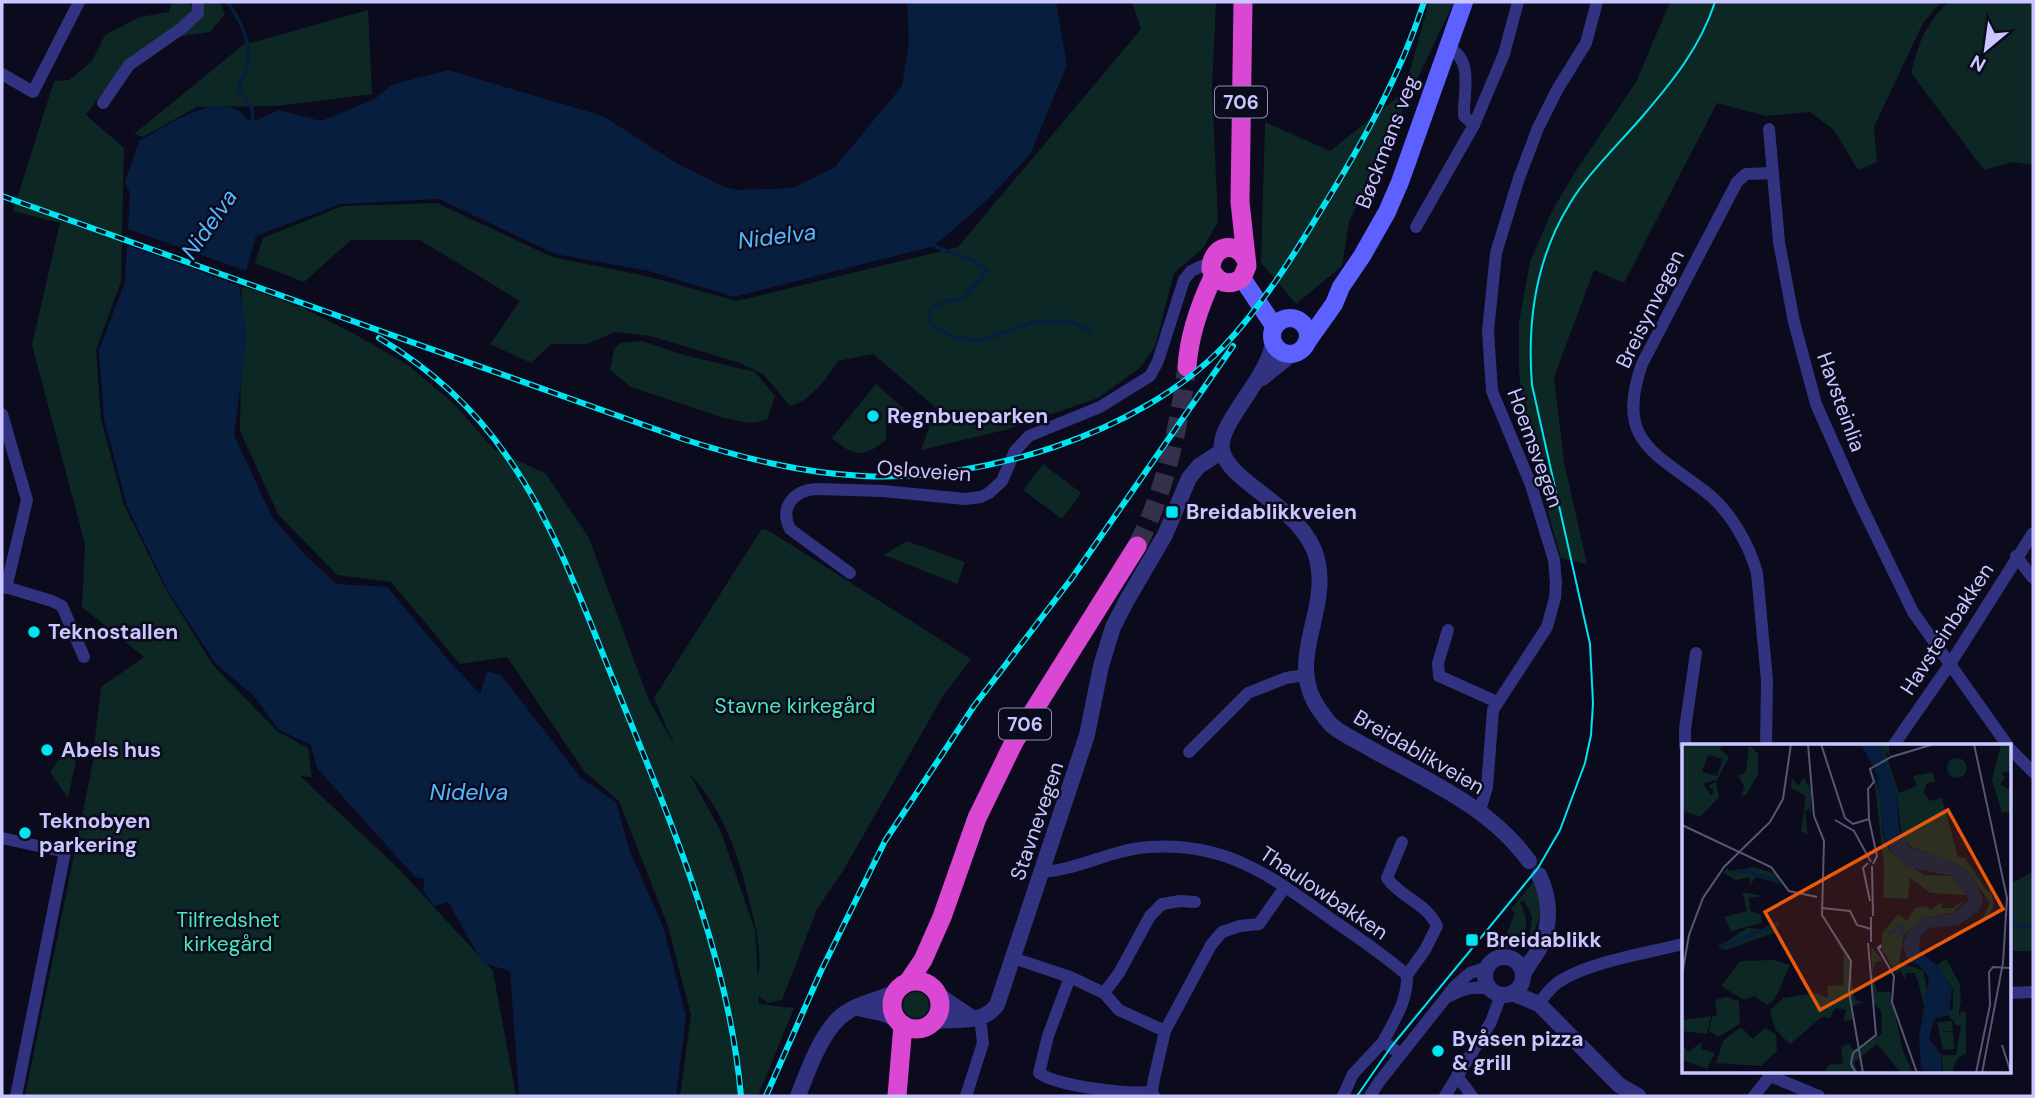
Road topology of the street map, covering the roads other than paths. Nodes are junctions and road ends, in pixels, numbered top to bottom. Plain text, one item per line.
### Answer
1 (79, 2) edge
2 (198, 2) edge
3 (1243, 2) edge
4 (1464, 2) edge
5 (1518, 2) edge
6 (1597, 2) edge
7 (1447, 47) junction
8 (2, 74) edge
9 (103, 103) dead end
10 (1475, 125) junction
11 (1769, 130) dead end
12 (1773, 173) junction
13 (1240, 202) junction
14 (1416, 227) dead end
15 (1215, 262) junction
16 (1240, 274) junction
17 (1341, 287) junction
18 (1198, 317) junction
19 (1282, 326) junction
20 (1307, 342) junction
21 (1292, 354) junction
22 (1187, 367) tunnel mouth
23 (1255, 384) junction
24 (2, 414) edge
25 (4, 430) edge
26 (1222, 451) junction
27 (2033, 533) edge
28 (1137, 546) tunnel mouth
29 (2017, 556) junction
30 (850, 573) dead end
31 (2033, 578) edge
32 (4, 587) edge
33 (1448, 630) dead end
34 (1696, 653) dead end
35 (84, 657) dead end
36 (1950, 664) junction
37 (1305, 675) junction
38 (1497, 702) junction
39 (1685, 744) edge
40 (1766, 744) edge
41 (1894, 744) edge
42 (2006, 744) edge
43 (2010, 749) edge
44 (1189, 752) dead end
45 (2033, 772) edge
46 (1479, 810) junction
47 (2, 838) edge
48 (1402, 842) dead end
49 (1041, 872) junction
50 (1285, 887) junction
51 (1195, 902) dead end
52 (942, 916) junction
53 (1546, 925) junction
54 (1682, 944) edge
55 (1013, 958) junction
56 (1510, 959) junction
57 (1488, 967) junction
58 (1407, 975) junction
59 (1070, 977) junction
60 (1523, 977) junction
61 (902, 987) junction
62 (936, 992) junction
63 (2033, 992) edge
64 (1104, 993) junction
65 (1501, 993) junction
66 (2010, 993) edge
67 (1447, 998) junction
68 (1539, 1004) junction
69 (855, 1008) junction
70 (976, 1018) junction
71 (900, 1022) junction
72 (929, 1024) junction
73 (1165, 1031) junction
74 (1383, 1042) junction
75 (1401, 1054) junction
76 (1771, 1074) edge
77 (1457, 1076) junction
78 (898, 1091) edge
79 (1153, 1094) edge
80 (16, 1096) edge
81 (798, 1096) edge
82 (966, 1096) edge
83 (1343, 1096) edge
84 (1370, 1096) edge
85 (1445, 1096) edge
86 (1472, 1096) edge
87 (1638, 1096) edge
88 (1754, 1096) edge
89 (1819, 1096) edge

1 - 8 street
2 - 9 street
3 - 13 highway, 706
4 - 7 main road, Bøckmans veg
5 - 10 street
6 - 38 street, Hoemsvegen
7 - 10 street
7 - 17 main road, Bøckmans veg
10 - 14 street
11 - 12 street, Havsteinlia
12 - 36 street, Havsteinlia
12 - 40 street, Breisynvegen
13 - 15 highway, 706
13 - 16 highway, 706
15 - 16 highway
15 - 16 highway
15 - 18 highway, 706
15 - 30 street, Osloveien
16 - 18 highway
16 - 19 main road
17 - 19 main road, Bøckmans veg
17 - 20 main road, Bøckmans veg
18 - 22 highway, 706
19 - 20 main road
19 - 21 main road
19 - 23 street
20 - 21 main road, Bøckmans veg
21 - 23 street
23 - 26 street
24 - 25 street
25 - 32 street
26 - 37 street, Breidablikveien
26 - 49 street, Stavnevegen
27 - 29 street, Havsteinbakken
28 - 52 highway, 706
29 - 31 street
29 - 36 street, Havsteinbakken
32 - 35 street
33 - 38 street
34 - 39 street
36 - 41 street, Havsteinbakken
36 - 42 street, Havsteinlia
37 - 44 street
37 - 46 street, Breidablikveien
38 - 46 street, Hoemsvegen
43 - 45 street, Havsteinlia
46 - 53 street, Breidablikveien
47 - 80 street
48 - 58 street
49 - 50 street, Thaulowbakken
49 - 55 street, Stavnevegen
50 - 58 street, Thaulowbakken
50 - 73 street
51 - 64 street
52 - 61 highway, 706
52 - 62 highway, 706
53 - 56 street
53 - 60 street, Breidablikveien
54 - 68 street
55 - 59 street
55 - 70 street, Stavnevegen
56 - 57 street
56 - 60 street
57 - 65 street
57 - 67 street
58 - 74 street
59 - 64 street
59 - 79 street
60 - 65 street
60 - 68 street
61 - 62 highway
61 - 69 street
61 - 71 highway, 706
62 - 70 street
62 - 72 highway, 706
63 - 66 street
64 - 73 street
65 - 67 street
65 - 68 street
65 - 77 street
67 - 75 street
68 - 87 street
69 - 71 street
69 - 81 street
70 - 72 street
70 - 82 street
71 - 72 highway
71 - 78 highway, 706
72 - 78 highway, 706
73 - 79 street
74 - 75 street
74 - 83 street
75 - 84 street
76 - 88 street
76 - 89 street
77 - 85 street
77 - 86 street

